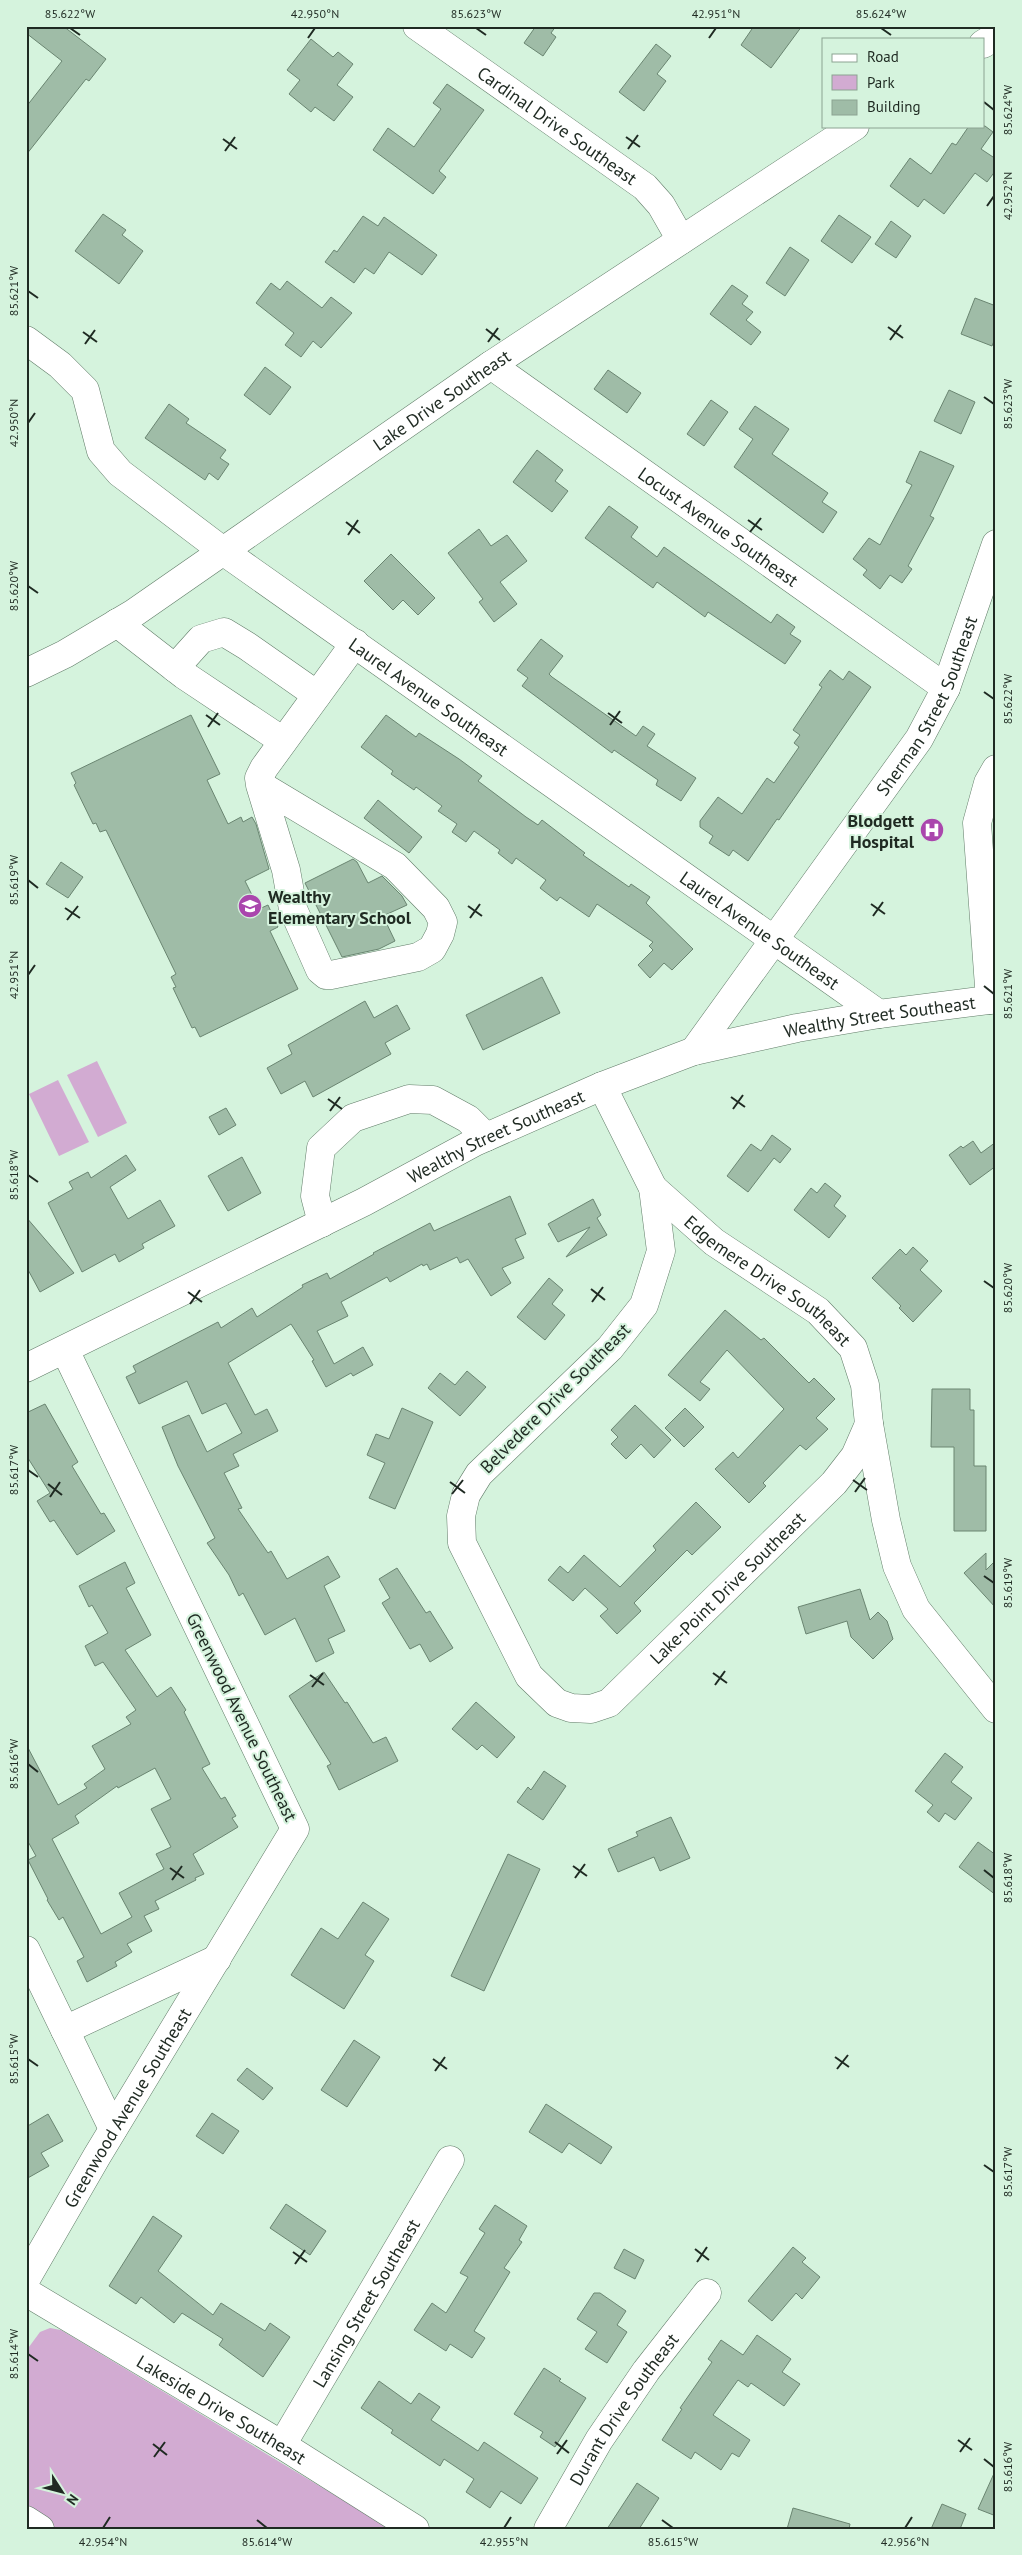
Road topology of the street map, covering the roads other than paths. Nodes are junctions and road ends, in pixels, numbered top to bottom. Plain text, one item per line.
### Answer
1 (417, 26) edge
2 (996, 36) edge
3 (984, 43) edge
4 (852, 128) edge
5 (681, 240) junction
6 (26, 340) edge
7 (491, 365) junction
8 (996, 544) edge
9 (223, 551) junction
10 (117, 623) junction
11 (355, 644) junction
12 (175, 668) junction
13 (26, 673) edge
14 (946, 688) junction
15 (317, 694) junction
16 (283, 741) junction
17 (996, 769) edge
18 (260, 785) junction
19 (775, 939) junction
20 (993, 999) edge
21 (879, 1014) junction
22 (694, 1051) junction
23 (602, 1086) junction
24 (486, 1137) junction
25 (653, 1188) junction
26 (322, 1223) junction
27 (66, 1350) junction
28 (26, 1368) edge
29 (869, 1424) junction
30 (557, 1703) joint
31 (996, 1709) edge
32 (26, 1950) edge
33 (217, 1958) junction
34 (65, 2030) junction
35 (113, 2129) junction
36 (450, 2160) dead end
37 (26, 2279) edge
38 (26, 2292) edge
39 (706, 2293) dead end
40 (282, 2445) junction
41 (26, 2520) edge
42 (40, 2529) edge
43 (414, 2529) edge
44 (548, 2529) edge

1 - 5 street, Cardinal Drive Southeast
2 - 3 street
4 - 5 street, Lake Drive Southeast
5 - 7 street, Lake Drive Southeast
6 - 9 street, Laurel Avenue Southeast
7 - 9 street, Lake Drive Southeast
7 - 14 street, Locust Avenue Southeast
8 - 14 street, Sherman Street Southeast
9 - 10 street, Lake Drive Southeast
9 - 11 street, Laurel Avenue Southeast
10 - 12 street
10 - 13 street, Lake Drive Southeast
11 - 15 street
11 - 19 street, Laurel Avenue Southeast
12 - 15 street
12 - 16 street
14 - 19 street, Sherman Street Southeast
15 - 16 street
16 - 18 street
17 - 20 street
18 - 18 street
19 - 21 street, Laurel Avenue Southeast
19 - 22 street, Sherman Street Southeast
20 - 21 street, Wealthy Street Southeast
21 - 22 street, Wealthy Street Southeast
22 - 23 street, Wealthy Street Southeast
23 - 24 street, Wealthy Street Southeast
23 - 25 street
24 - 26 street, Wealthy Street Southeast
24 - 26 street
25 - 29 street, Edgemere Drive Southeast
25 - 30 street, Belvedere Drive Southeast
26 - 27 street, Wealthy Street Southeast
27 - 28 street, Wealthy Street Southeast
27 - 33 street, Greenwood Avenue Southeast
29 - 30 street, Lake-Point Drive Southeast
29 - 31 street, Edgemere Drive Southeast
32 - 34 street
33 - 34 street
33 - 35 street, Greenwood Avenue Southeast
34 - 35 street
35 - 37 street, Greenwood Avenue Southeast
36 - 40 street, Lansing Street Southeast
38 - 40 street, Lakeside Drive Southeast
39 - 44 street, Durant Drive Southeast
40 - 43 street, Lakeside Drive Southeast
41 - 42 street

